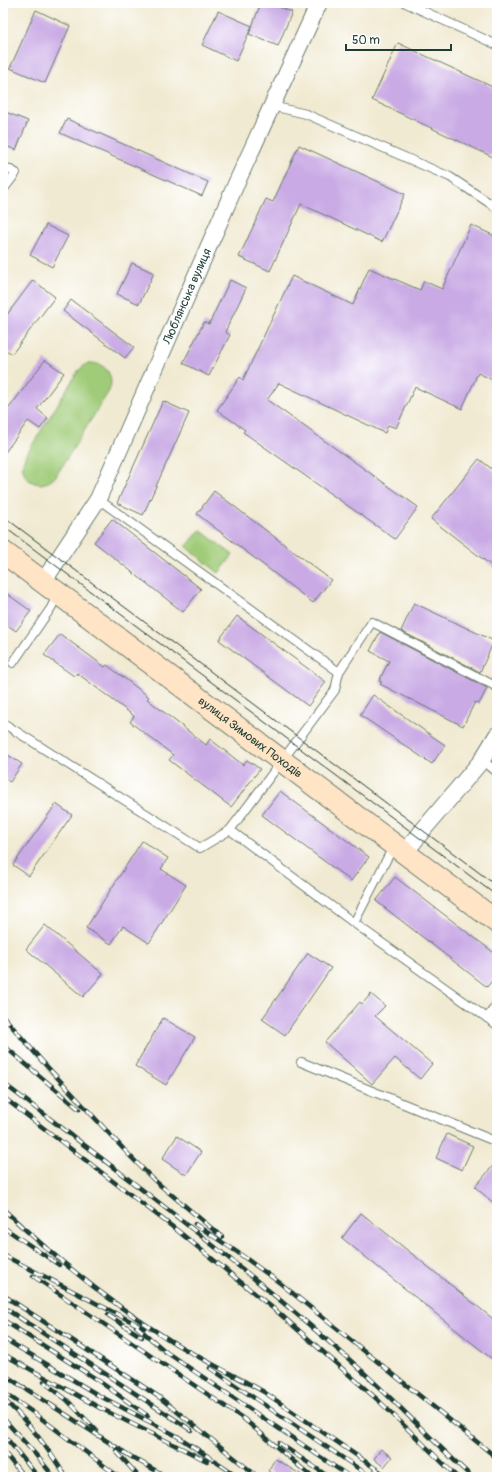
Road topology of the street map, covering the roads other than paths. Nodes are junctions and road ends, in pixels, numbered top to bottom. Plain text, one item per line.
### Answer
1 (320, 3) edge
2 (406, 3) edge
3 (497, 45) edge
4 (272, 106) junction
5 (3, 166) edge
6 (3, 190) edge
7 (497, 208) edge
8 (98, 499) junction
9 (3, 552) edge
10 (51, 588) junction
11 (13, 663) dead end
12 (339, 672) junction
13 (497, 686) edge
14 (3, 723) edge
15 (497, 736) edge
16 (482, 760) junction
17 (282, 761) junction
18 (497, 772) edge
19 (230, 830) junction
20 (400, 849) junction
21 (497, 922) edge
22 (354, 923) junction
23 (497, 1004) edge
24 (487, 1018) junction
25 (497, 1025) edge
26 (301, 1062) dead end
27 (497, 1142) edge

1 - 4 street, Люблянська вулиця
2 - 3 lane
4 - 7 lane
4 - 8 street, Люблянська вулиця
5 - 6 lane
8 - 10 street, Люблянська вулиця
8 - 12 lane
9 - 10 main road, вулиця Зимових Походів
10 - 11 lane
10 - 17 main road, вулиця Зимових Походів
12 - 13 lane
12 - 17 lane
14 - 19 lane
15 - 16 street
16 - 18 lane
16 - 20 street
17 - 19 lane
17 - 20 main road, вулиця Зимових Походів
19 - 22 lane
20 - 21 main road, вулиця Зимових Походів
20 - 22 lane
22 - 24 lane
23 - 24 lane
24 - 25 lane
26 - 27 lane

